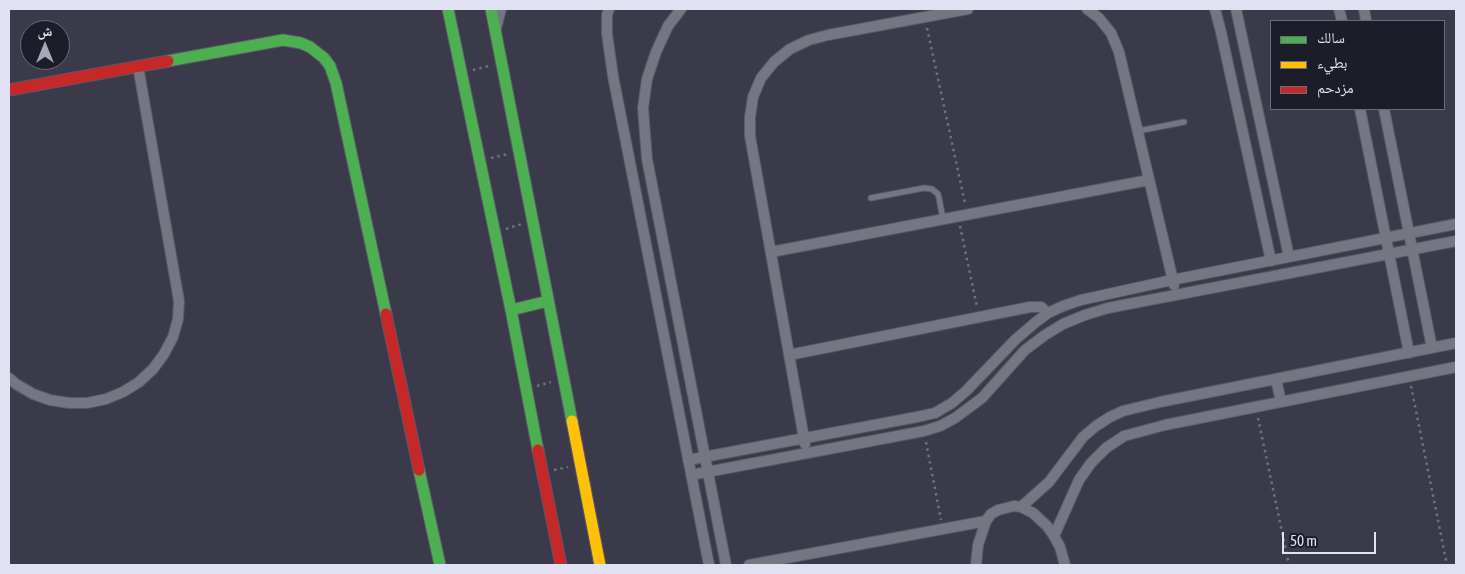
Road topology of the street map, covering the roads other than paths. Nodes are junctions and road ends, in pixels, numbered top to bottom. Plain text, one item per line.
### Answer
1 (448, 9) edge
2 (491, 9) edge
3 (501, 9) edge
4 (609, 9) edge
5 (681, 9) edge
6 (968, 9) edge
7 (1088, 9) edge
8 (1215, 9) edge
9 (1236, 9) edge
10 (1240, 29) junction
11 (495, 32) junction
12 (1221, 32) junction
13 (138, 66) junction
14 (9, 87) edge
15 (1360, 110) edge
16 (1384, 110) edge
17 (1184, 122) dead end
18 (1138, 131) junction
19 (1149, 180) junction
20 (871, 198) dead end
21 (943, 219) junction
22 (1456, 224) edge
23 (1409, 234) junction
24 (1386, 238) junction
25 (1456, 241) edge
26 (1412, 249) junction
27 (770, 252) junction
28 (1390, 254) junction
29 (1288, 257) junction
30 (1270, 261) junction
31 (1172, 280) junction
32 (1176, 295) junction
33 (548, 300) junction
34 (511, 310) junction
35 (1048, 313) junction
36 (1456, 344) edge
37 (1432, 348) junction
38 (1410, 353) junction
39 (789, 355) junction
40 (1456, 368) edge
41 (9, 378) edge
42 (1276, 379) junction
43 (1281, 402) junction
44 (804, 438) junction
45 (807, 452) junction
46 (705, 457) junction
47 (688, 460) junction
48 (708, 472) junction
49 (691, 475) junction
50 (1021, 507) junction
51 (986, 521) junction
52 (1054, 536) junction
53 (440, 565) edge
54 (561, 565) edge
55 (600, 565) edge
56 (709, 565) edge
57 (726, 565) edge
58 (749, 565) edge
59 (976, 565) edge
60 (1065, 565) edge

1 - 34 street
2 - 11 street
3 - 11 street
4 - 47 street
5 - 46 street
6 - 27 street
7 - 18 street
8 - 12 street
9 - 10 street
10 - 12 street
10 - 29 street
11 - 33 street
12 - 30 street
13 - 14 street
13 - 41 street
13 - 53 street
15 - 24 street
16 - 23 street
17 - 18 lane
18 - 19 street
19 - 21 street
19 - 31 street
20 - 21 lane
21 - 27 street
22 - 23 street
23 - 24 street
23 - 26 street
24 - 28 street
24 - 29 street
25 - 26 street
26 - 28 street
26 - 37 street
27 - 39 street
28 - 32 street
28 - 38 street
29 - 30 street
30 - 31 street
31 - 32 street
31 - 35 street
32 - 45 street
33 - 34 street
33 - 55 street
34 - 54 street
35 - 39 street
35 - 44 street
36 - 37 street
37 - 38 street
38 - 42 street
39 - 44 street
40 - 43 street
42 - 43 street
42 - 50 street
43 - 52 street
44 - 45 street
44 - 46 street
45 - 48 street
46 - 47 street
46 - 48 street
47 - 49 street
48 - 49 street
48 - 57 street
49 - 56 street
50 - 51 street
50 - 52 street
51 - 58 street
51 - 59 street
52 - 60 street

